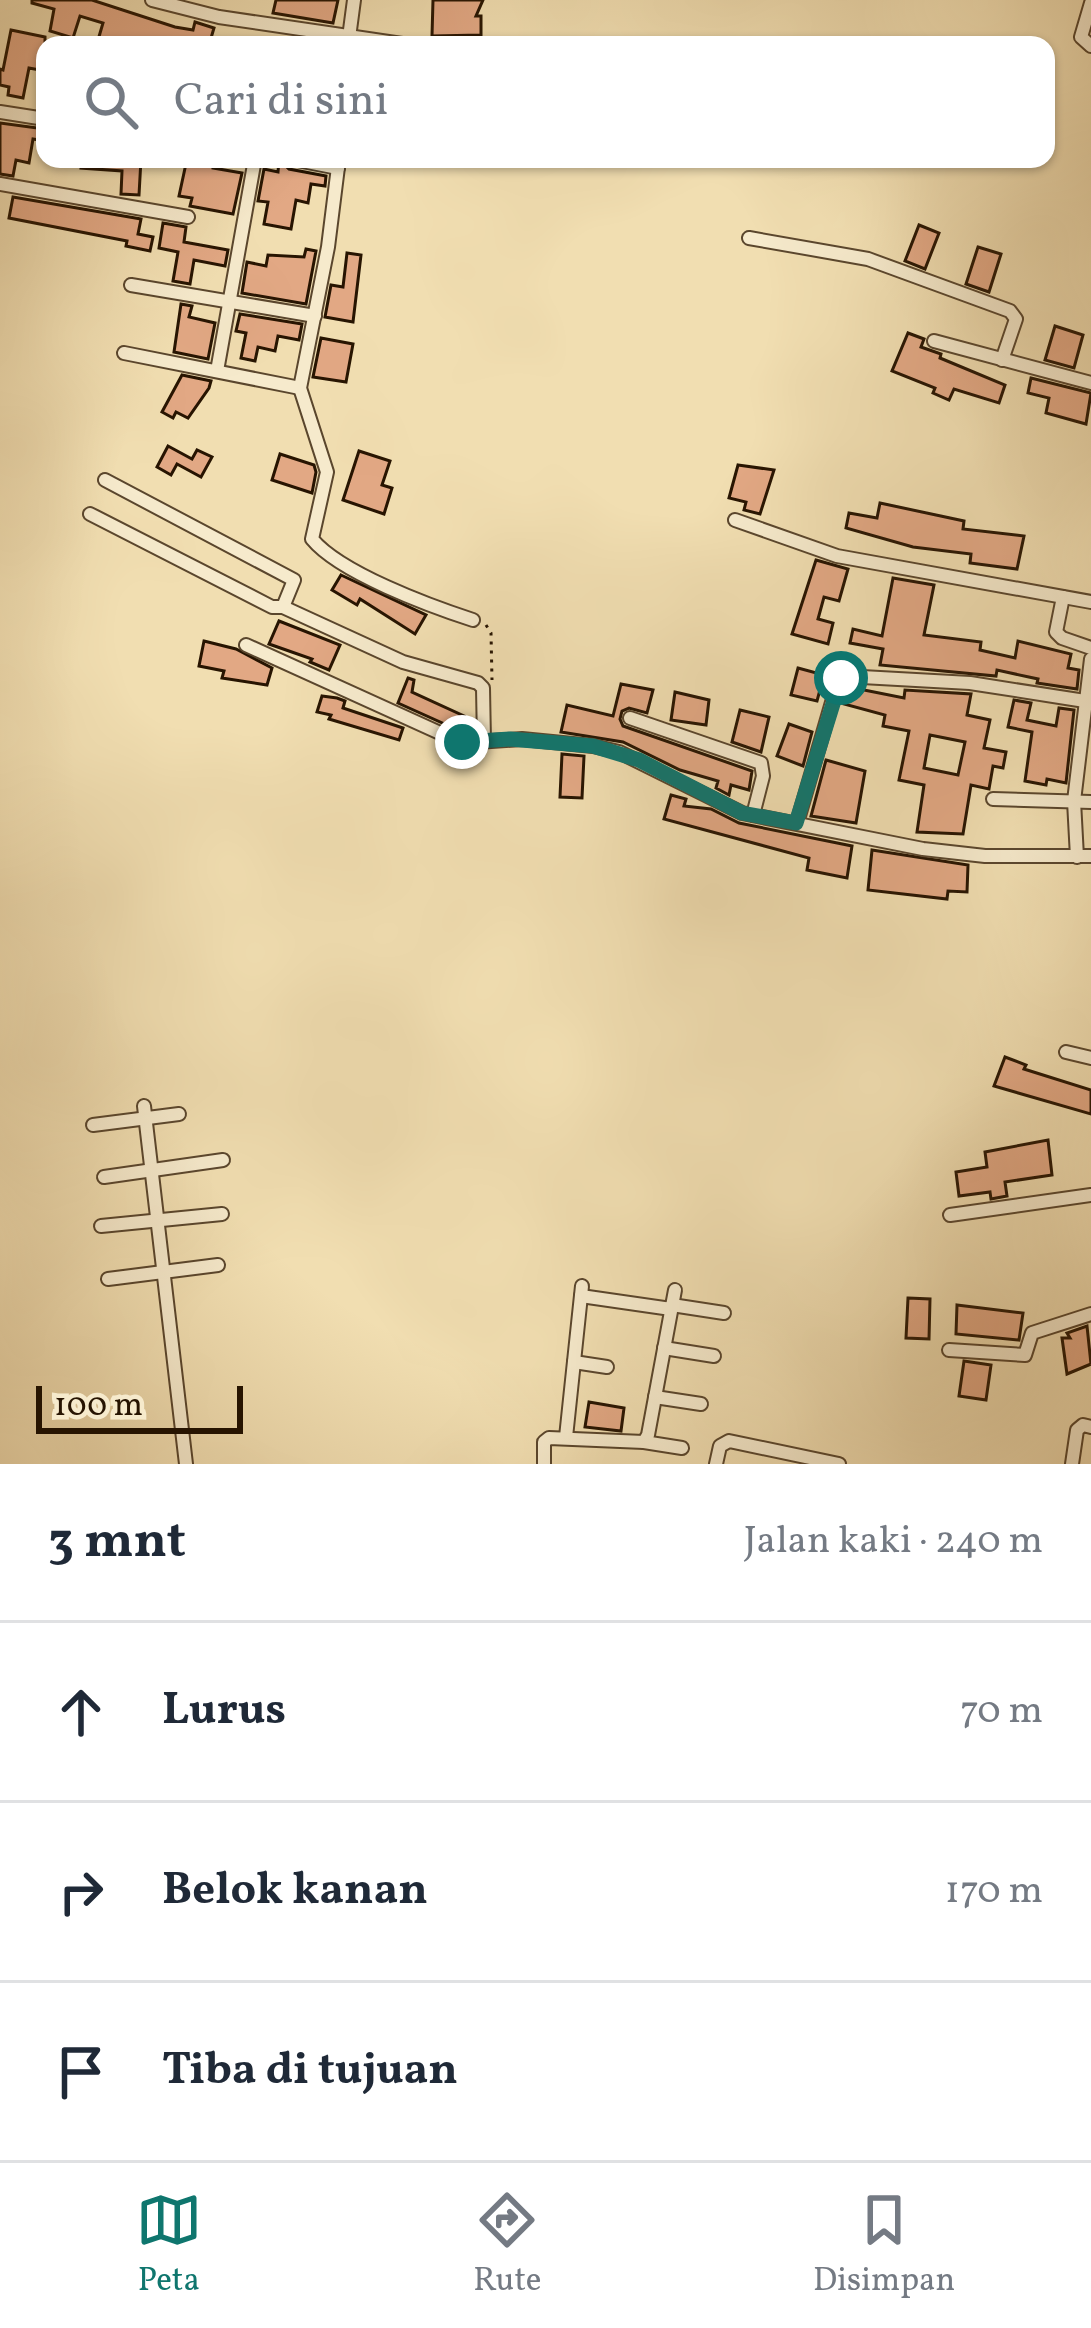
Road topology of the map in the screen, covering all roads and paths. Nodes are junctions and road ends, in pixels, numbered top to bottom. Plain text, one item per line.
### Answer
1 (152, 0) edge
2 (355, 0) edge
3 (1091, 3) edge
4 (326, 36) edge
5 (349, 36) edge
6 (1091, 46) edge
7 (0, 112) edge
8 (36, 118) edge
9 (253, 168) edge
10 (338, 168) edge
11 (0, 184) edge
12 (188, 217) dead end
13 (749, 238) dead end
14 (131, 284) dead end
15 (229, 300) junction
16 (315, 316) junction
17 (934, 341) dead end
18 (124, 352) dead end
19 (1002, 360) junction
20 (217, 370) junction
21 (1091, 383) edge
22 (301, 388) junction
23 (105, 480) dead end
24 (90, 514) dead end
25 (735, 520) dead end
26 (1063, 597) junction
27 (1091, 602) edge
28 (283, 607) junction
29 (473, 620) dead end
30 (246, 645) dead end
31 (1091, 648) edge
32 (1091, 659) edge
33 (1087, 708) edge
34 (630, 718) dead end
35 (484, 742) junction
36 (993, 799) dead end
37 (1074, 801) junction
38 (1091, 802) edge
39 (753, 815) junction
40 (796, 823) junction
41 (1084, 856) edge
42 (1066, 1052) dead end
43 (1091, 1058) edge
44 (144, 1112) junction
45 (179, 1114) dead end
46 (93, 1125) dead end
47 (223, 1160) dead end
48 (152, 1170) junction
49 (104, 1177) dead end
50 (1091, 1195) edge
51 (222, 1214) dead end
52 (950, 1215) dead end
53 (157, 1221) junction
54 (101, 1226) dead end
55 (218, 1265) dead end
56 (163, 1272) junction
57 (108, 1279) dead end
58 (674, 1290) dead end
59 (671, 1307) junction
60 (724, 1313) dead end
61 (1091, 1314) edge
62 (664, 1348) junction
63 (949, 1350) dead end
64 (714, 1356) dead end
65 (574, 1363) junction
66 (607, 1367) dead end
67 (655, 1397) junction
68 (701, 1404) dead end
69 (1091, 1427) edge
70 (566, 1437) junction
71 (644, 1442) junction
72 (682, 1448) dead end
73 (781, 1457) edge
74 (187, 1464) edge
75 (544, 1464) edge
76 (716, 1464) edge
77 (839, 1464) edge
78 (1072, 1464) edge

1 - 4 street
2 - 5 street
3 - 6 street
7 - 8 street
9 - 15 street
10 - 16 street
11 - 12 street
13 - 19 street
14 - 15 street
15 - 16 street
15 - 20 street
16 - 22 street
17 - 19 street
18 - 20 street
19 - 21 street
20 - 22 street
22 - 29 street
23 - 28 street
24 - 28 street
25 - 26 street
26 - 27 street
26 - 31 street
28 - 35 street
30 - 35 street
32 - 33 street
33 - 37 street
33 - 40 street
34 - 39 street
35 - 39 street
36 - 37 street
37 - 38 street
37 - 41 street
39 - 40 street
40 - 41 street
42 - 43 street
44 - 45 street
44 - 46 street
44 - 48 street
47 - 48 street
48 - 49 street
48 - 53 street
50 - 52 street
51 - 53 street
53 - 54 street
53 - 56 street
55 - 56 street
56 - 57 street
56 - 74 street
58 - 59 street
59 - 60 street
59 - 62 street
59 - 65 street
61 - 63 street
62 - 64 street
62 - 67 street
65 - 66 street
65 - 70 street
67 - 68 street
67 - 71 street
69 - 78 street
70 - 71 street
70 - 75 street
71 - 72 street
73 - 76 street
73 - 77 street

